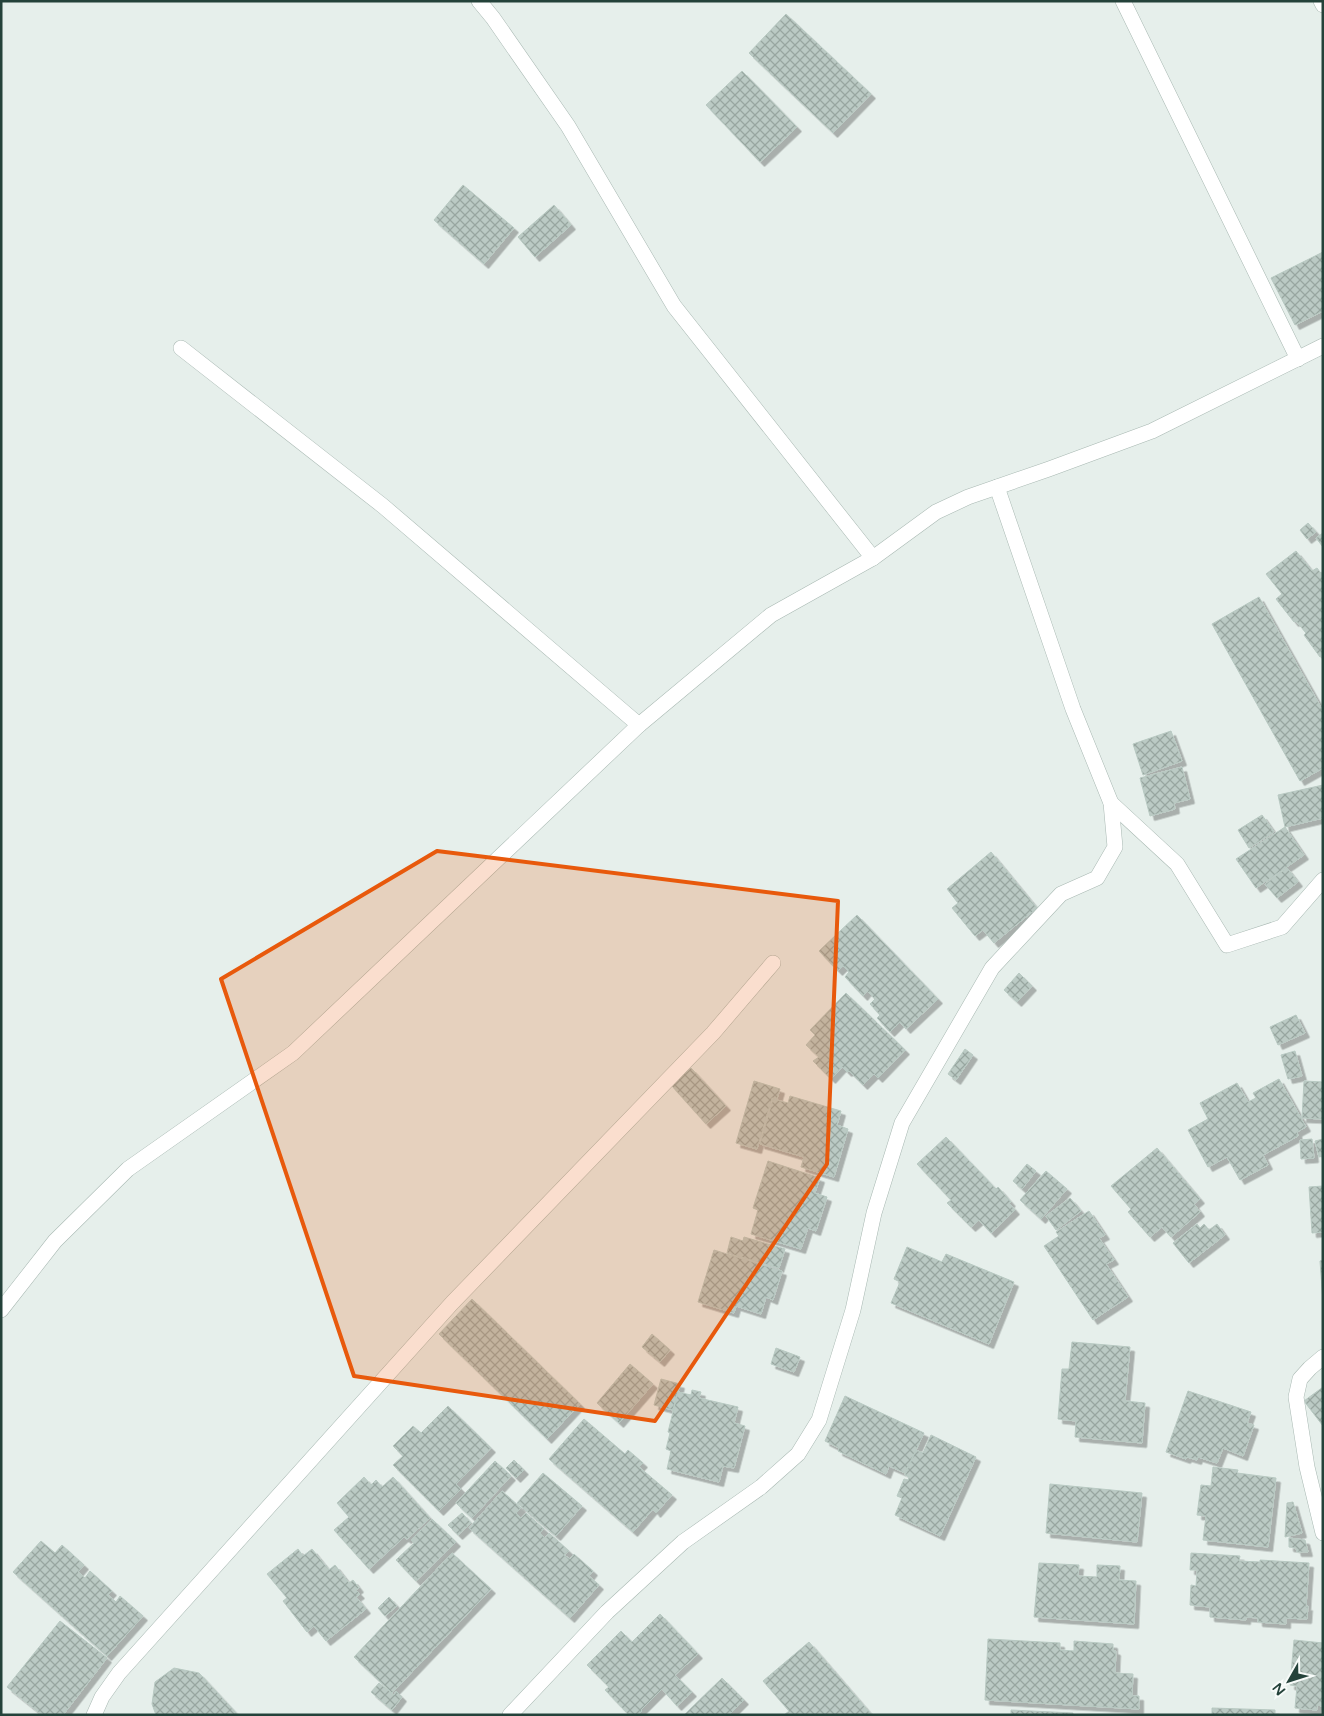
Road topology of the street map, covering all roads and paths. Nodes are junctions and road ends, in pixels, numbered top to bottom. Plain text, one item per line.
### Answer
1 (479, 1) edge
2 (1124, 1) edge
3 (1321, 1) edge
4 (1323, 5) edge
5 (1323, 346) edge
6 (181, 348) dead end
7 (1298, 359) junction
8 (997, 487) junction
9 (873, 558) junction
10 (639, 725) junction
11 (1111, 803) junction
12 (1323, 880) edge
13 (773, 963) dead end
14 (1, 1310) edge
15 (1323, 1357) edge
16 (1323, 1533) edge
17 (94, 1715) edge
18 (510, 1715) edge

1 - 9 street
2 - 7 street
3 - 4 street
5 - 7 street
6 - 10 street
7 - 8 street
8 - 9 street
8 - 11 street
9 - 10 street
10 - 14 street
11 - 12 street
11 - 18 street
13 - 17 street
15 - 16 street

